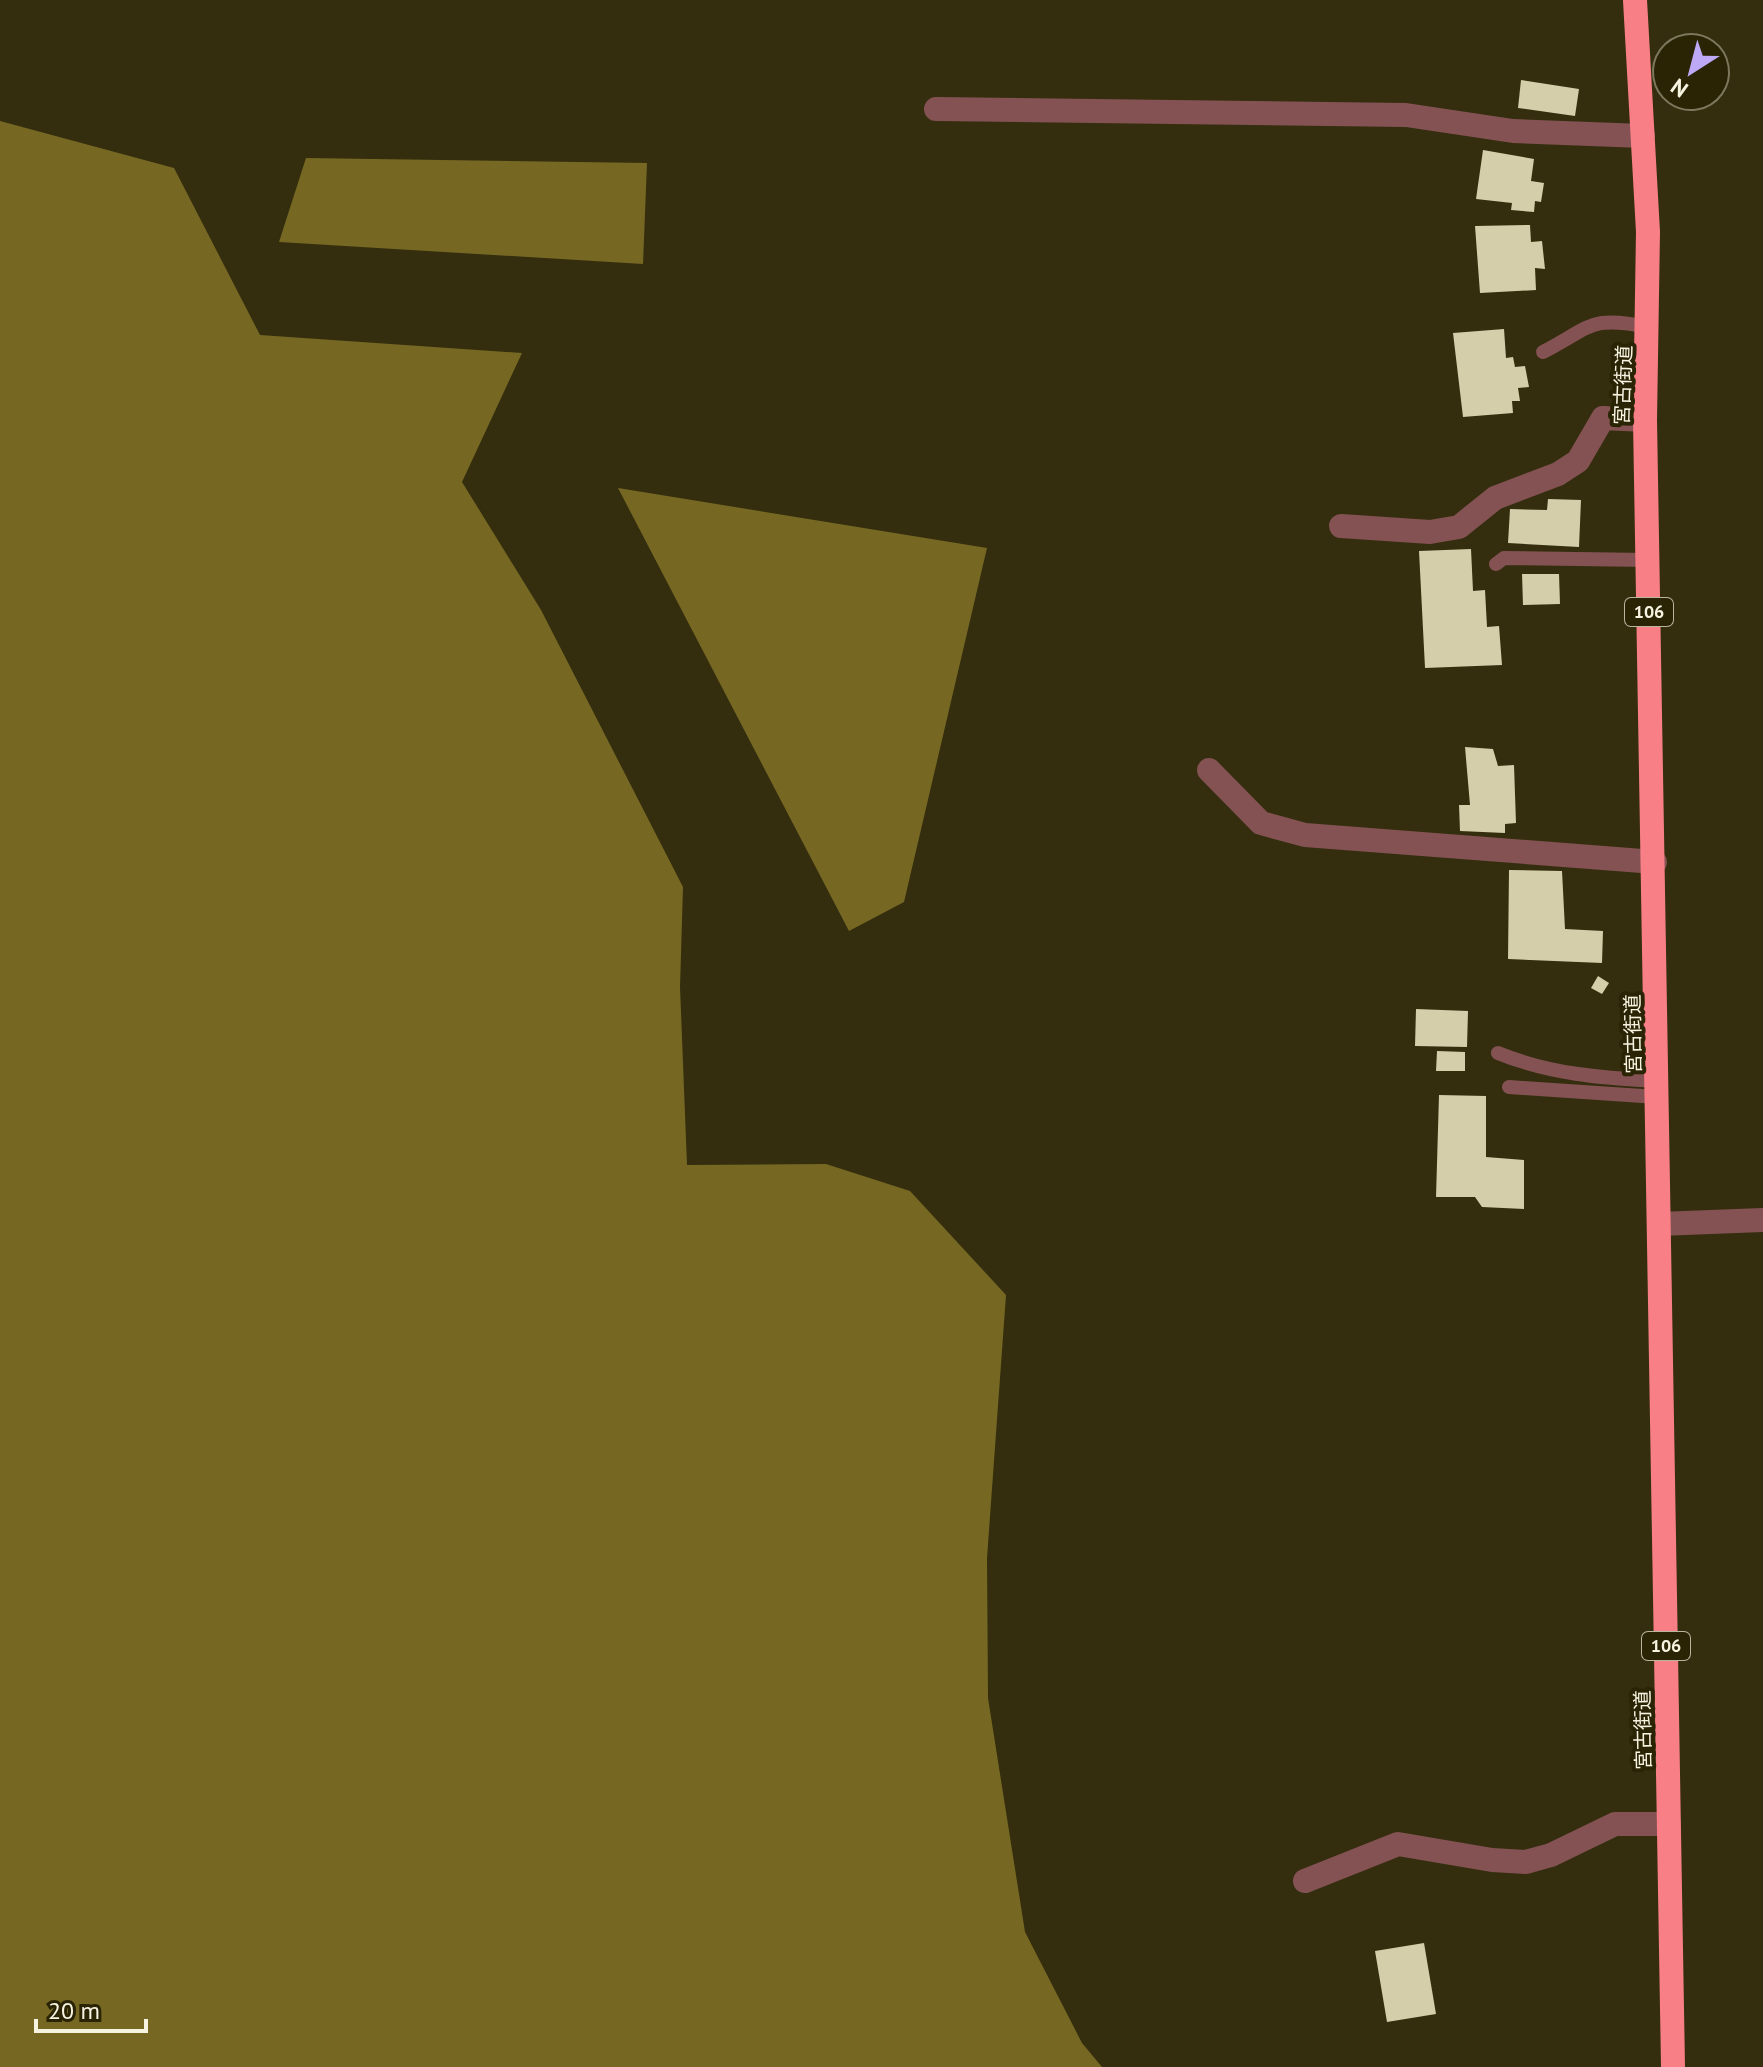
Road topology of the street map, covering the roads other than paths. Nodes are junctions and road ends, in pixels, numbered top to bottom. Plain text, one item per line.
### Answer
1 (1635, 0) edge
2 (936, 109) dead end
3 (1643, 136) junction
4 (1649, 327) junction
5 (1543, 352) dead end
6 (1645, 420) junction
7 (1341, 526) dead end
8 (1648, 560) junction
9 (1496, 564) dead end
10 (1209, 770) dead end
11 (1655, 862) junction
12 (1498, 1053) dead end
13 (1509, 1087) dead end
14 (1657, 1089) junction
15 (1763, 1220) edge
16 (1659, 1224) junction
17 (1669, 1824) junction
18 (1305, 1881) dead end
19 (1673, 2067) edge

1 - 3 highway, 宮古街道 / 106
2 - 3 street
3 - 4 highway, 宮古街道 / 106
4 - 5 lane
4 - 6 highway, 宮古街道 / 106
6 - 7 street
6 - 8 highway, 宮古街道 / 106
8 - 9 lane
8 - 11 highway, 宮古街道 / 106
10 - 11 street
11 - 14 highway, 宮古街道 / 106
12 - 14 lane
13 - 14 lane
14 - 16 highway, 宮古街道 / 106
15 - 16 street
16 - 17 highway, 宮古街道 / 106
17 - 18 street
17 - 19 highway, 宮古街道 / 106

